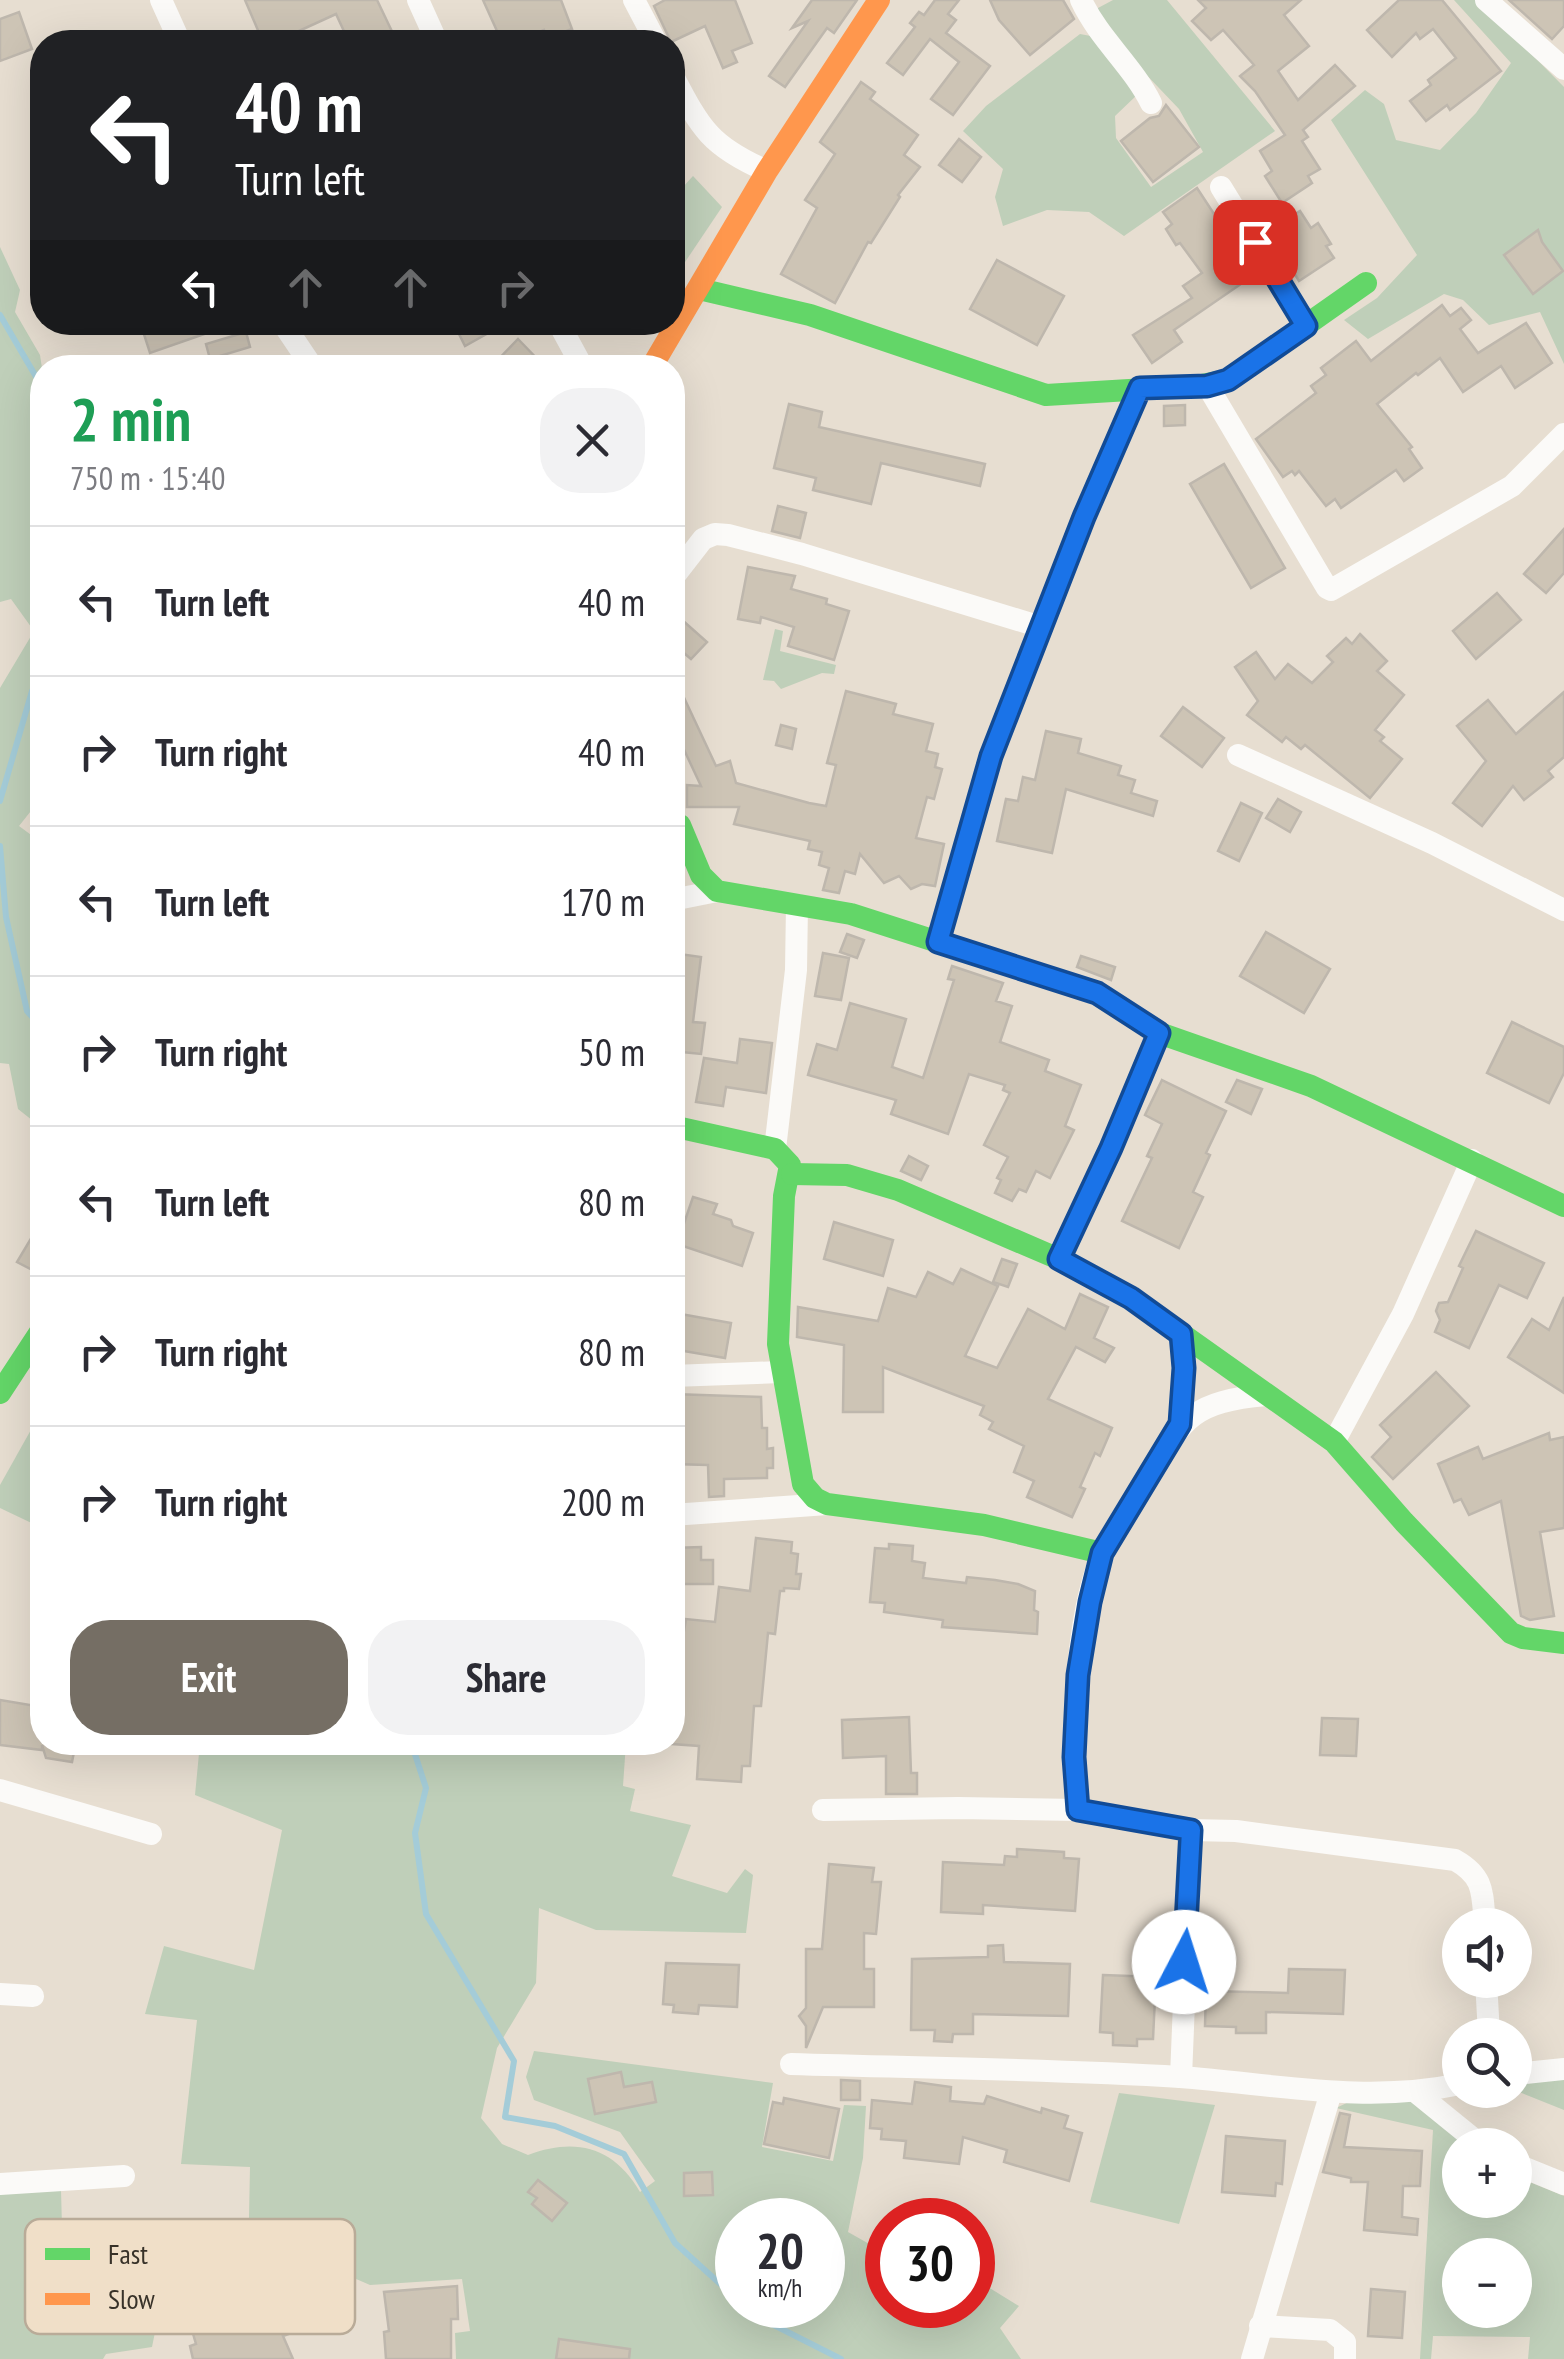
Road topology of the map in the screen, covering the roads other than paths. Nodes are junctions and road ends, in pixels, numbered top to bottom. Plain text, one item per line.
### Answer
1 (160, 0) edge
2 (418, 0) edge
3 (634, 0) edge
4 (879, 0) edge
5 (1081, 0) edge
6 (1486, 0) edge
7 (174, 30) edge
8 (432, 30) edge
9 (650, 30) edge
10 (1564, 69) edge
11 (685, 96) edge
12 (1150, 104) dead end
13 (767, 170) junction
14 (1221, 186) dead end
15 (1366, 283) dead end
16 (700, 289) junction
17 (685, 313) edge
18 (1306, 326) junction
19 (1207, 386) junction
20 (1140, 388) junction
21 (1564, 434) edge
22 (685, 563) edge
23 (1042, 628) junction
24 (1238, 755) dead end
25 (685, 837) edge
26 (717, 891) junction
27 (685, 897) edge
28 (797, 905) junction
29 (1564, 910) edge
30 (938, 942) junction
31 (1159, 1033) junction
32 (685, 1129) edge
33 (775, 1149) junction
34 (1472, 1160) junction
35 (792, 1174) junction
36 (1564, 1206) edge
37 (1059, 1259) junction
38 (1181, 1334) junction
39 (30, 1347) edge
40 (781, 1372) junction
41 (685, 1376) edge
42 (0, 1393) edge
43 (1266, 1395) junction
44 (1180, 1424) junction
45 (1334, 1442) junction
46 (828, 1504) junction
47 (685, 1515) edge
48 (1102, 1553) junction
49 (1564, 1643) edge
50 (0, 1790) edge
51 (823, 1810) dead end
52 (1078, 1810) junction
53 (1191, 1830) junction
54 (151, 1834) dead end
55 (1484, 1908) edge
56 (0, 1994) edge
57 (33, 1996) dead end
58 (791, 2064) dead end
59 (1564, 2069) edge
60 (1532, 2072) edge
61 (1180, 2077) junction
62 (1442, 2088) edge
63 (1331, 2092) junction
64 (1416, 2093) junction
65 (1460, 2128) edge
66 (1532, 2171) edge
67 (124, 2176) dead end
68 (0, 2184) edge
69 (1564, 2184) edge
70 (1260, 2326) junction
71 (1252, 2359) edge
72 (1345, 2359) edge

1 - 7 street
2 - 8 street
3 - 9 street
4 - 13 street
5 - 12 street
6 - 10 street
11 - 13 street
13 - 16 street
14 - 18 street
15 - 18 street
16 - 17 street
16 - 20 street
18 - 19 street
19 - 20 street
19 - 21 street
20 - 23 street
22 - 23 street
23 - 30 street
24 - 29 street
25 - 26 street
26 - 27 street
26 - 28 street
28 - 30 street
28 - 33 street
30 - 31 street
31 - 34 street
31 - 37 street
32 - 33 street
33 - 35 street
34 - 36 street
34 - 45 street
35 - 37 street
35 - 40 street
37 - 38 street
38 - 43 street
38 - 44 street
39 - 42 street
40 - 41 street
40 - 46 street
43 - 44 street
43 - 45 street
44 - 48 street
45 - 49 street
46 - 47 street
46 - 48 street
48 - 52 street
50 - 54 street
51 - 52 street
52 - 53 street
53 - 55 street
53 - 61 street
56 - 57 street
58 - 61 street
59 - 60 street
61 - 63 street
62 - 64 street
63 - 64 street
63 - 70 street
64 - 65 street
66 - 69 street
67 - 68 street
70 - 71 street
70 - 72 street

